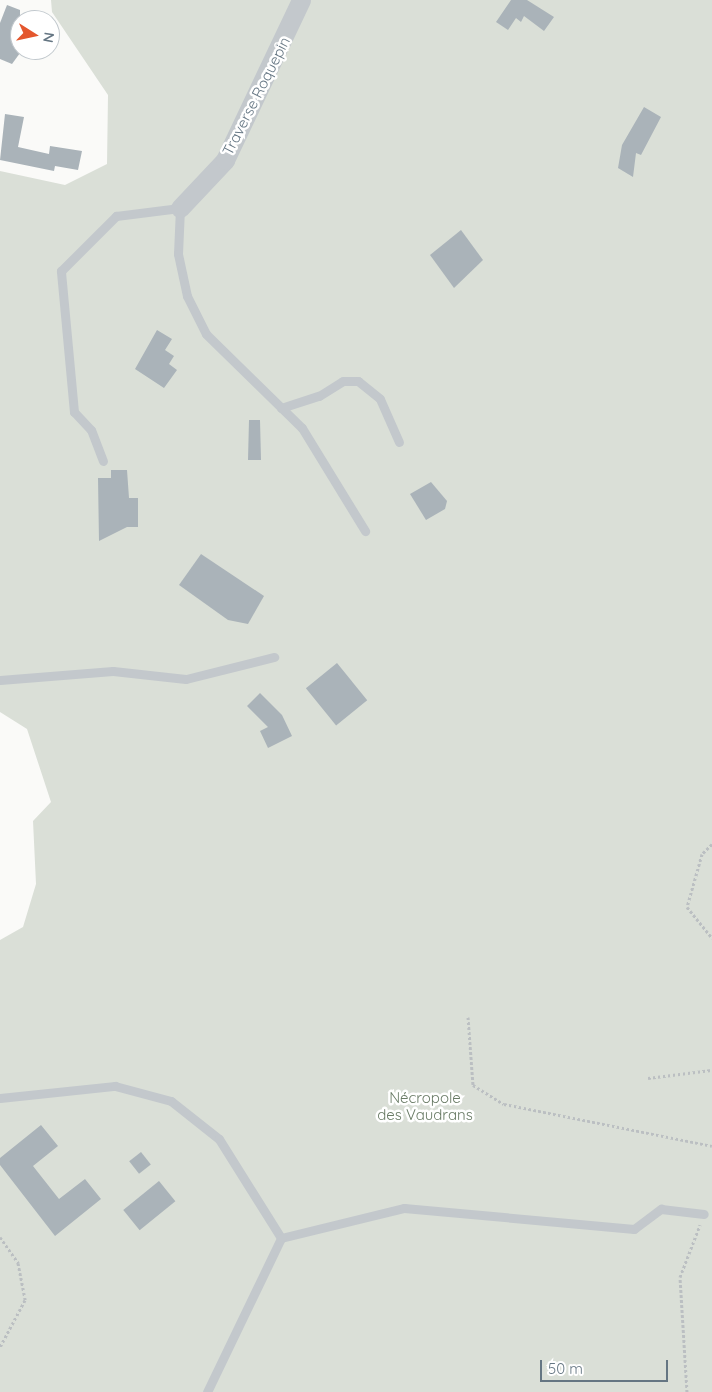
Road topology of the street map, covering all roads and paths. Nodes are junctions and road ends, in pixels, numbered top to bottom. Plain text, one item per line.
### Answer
1 (301, 0) edge
2 (180, 208) junction
3 (281, 408) junction
4 (399, 442) dead end
5 (103, 462) dead end
6 (365, 531) dead end
7 (274, 657) dead end
8 (0, 680) edge
9 (712, 844) edge
10 (712, 938) edge
11 (468, 1017) dead end
12 (712, 1070) edge
13 (648, 1078) dead end
14 (0, 1098) edge
15 (712, 1146) edge
16 (704, 1214) joint
17 (0, 1237) edge
18 (281, 1238) junction
19 (0, 1347) edge
20 (208, 1392) edge
21 (687, 1392) edge

1 - 2 street, Traverse Roquepin
2 - 3 lane
2 - 5 lane
3 - 4 lane
3 - 6 lane
7 - 8 lane
9 - 10 path
11 - 15 path
12 - 13 path
14 - 18 lane
16 - 18 lane
16 - 21 path
17 - 19 path
18 - 20 lane

